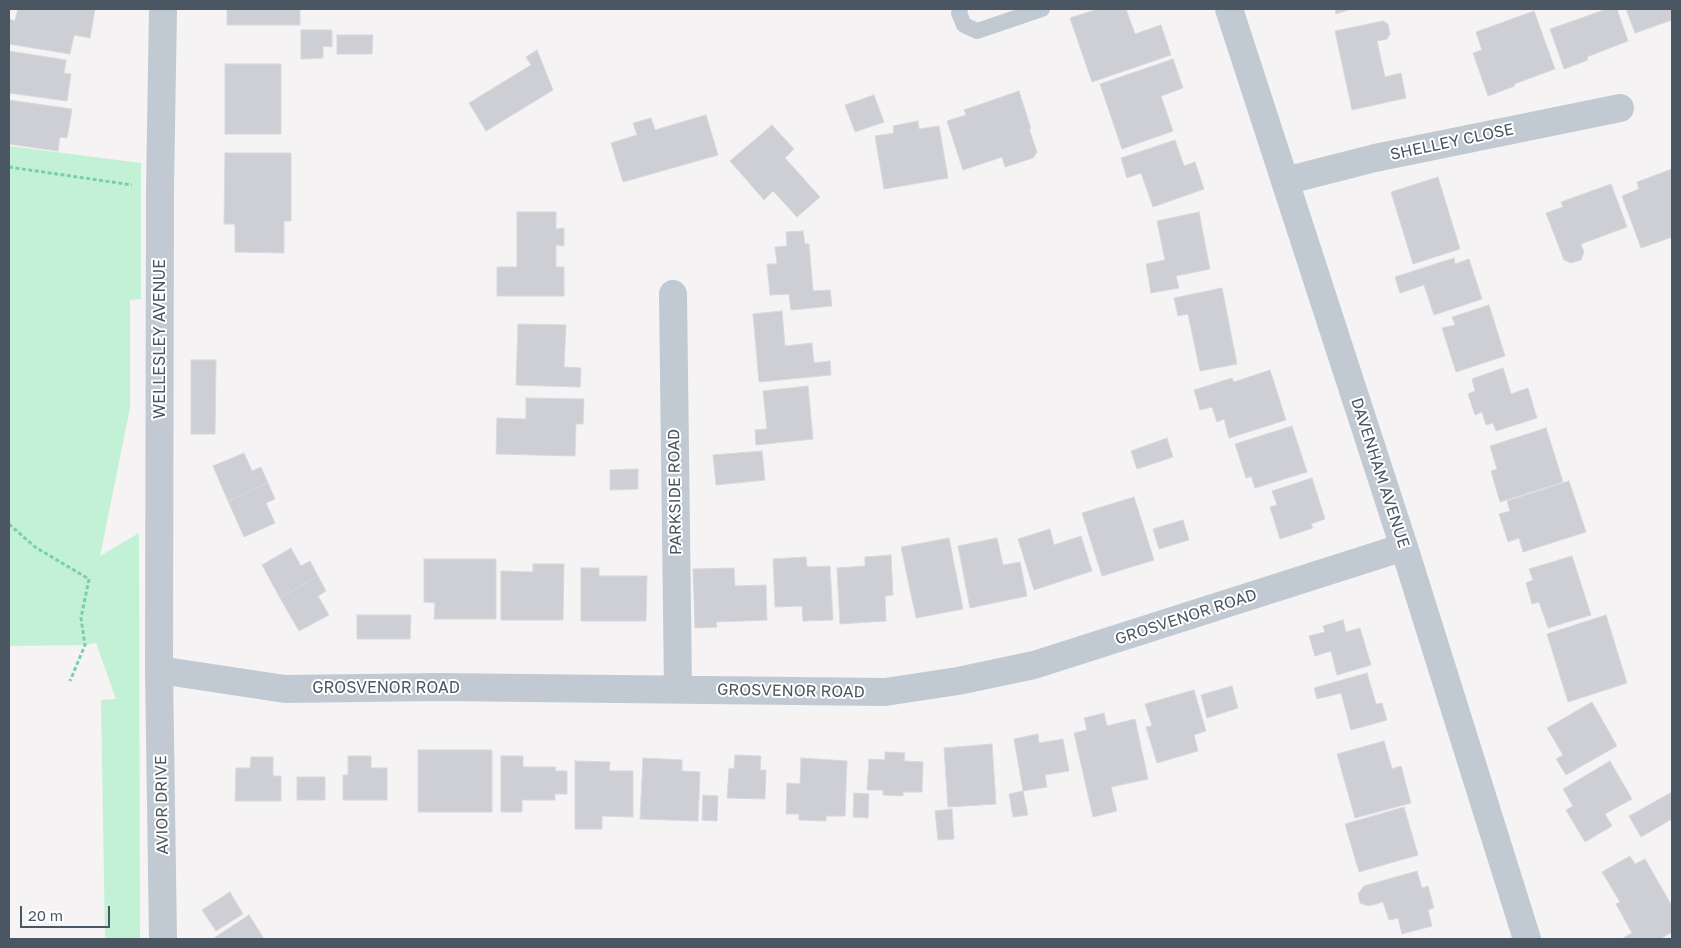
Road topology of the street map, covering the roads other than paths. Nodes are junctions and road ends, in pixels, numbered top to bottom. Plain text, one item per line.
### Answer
1 (163, 9) edge
2 (960, 9) edge
3 (1042, 9) edge
4 (1229, 9) edge
5 (1620, 108) dead end
6 (1285, 181) junction
7 (672, 294) dead end
8 (1404, 548) junction
9 (160, 670) junction
10 (678, 689) junction
11 (163, 939) edge
12 (1527, 939) edge

1 - 9 street, WELLESLEY AVENUE
2 - 3 lane
4 - 6 street, DAVENHAM AVENUE
5 - 6 street, SHELLEY CLOSE
6 - 8 street, DAVENHAM AVENUE
7 - 10 street, PARKSIDE ROAD
8 - 10 street, GROSVENOR ROAD
8 - 12 street, DAVENHAM AVENUE
9 - 10 street, GROSVENOR ROAD
9 - 11 street, AVIOR DRIVE

